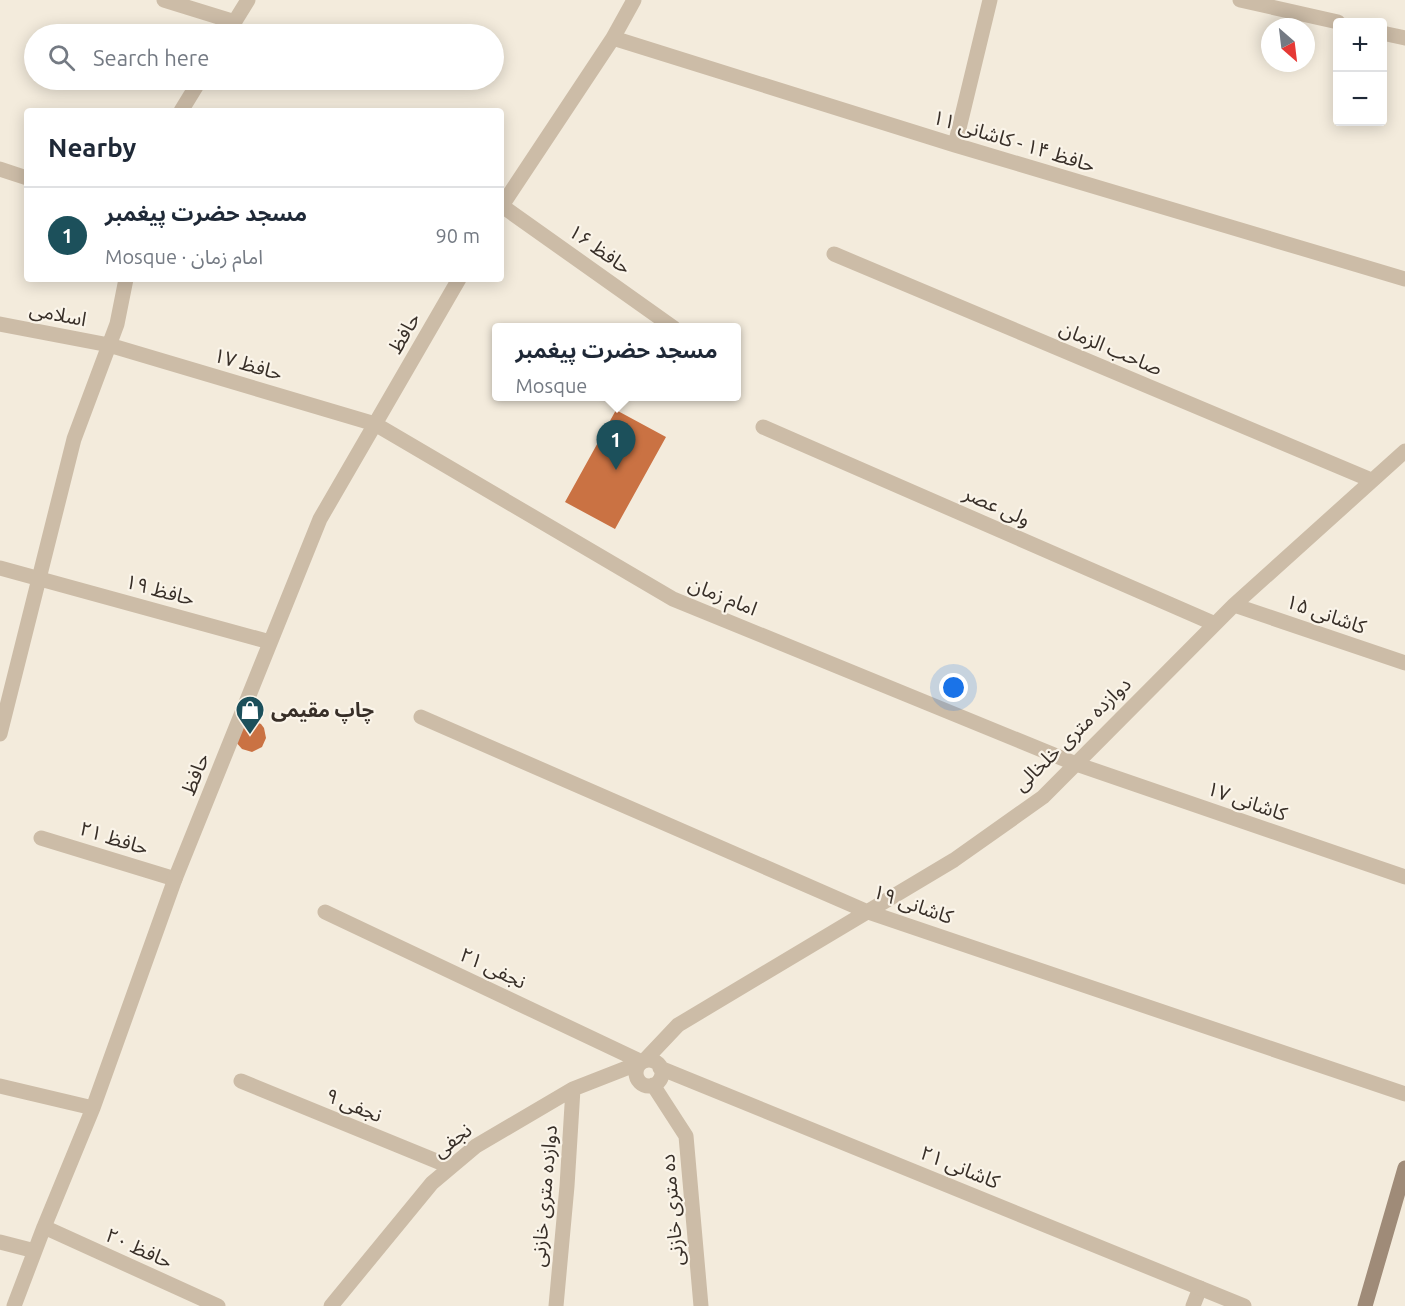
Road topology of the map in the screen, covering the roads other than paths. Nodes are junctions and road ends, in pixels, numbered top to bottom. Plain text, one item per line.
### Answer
1 (164, 0) edge
2 (248, 0) edge
3 (634, 0) edge
4 (990, 0) edge
5 (1240, 0) edge
6 (1333, 21) edge
7 (221, 24) edge
8 (233, 24) edge
9 (1387, 34) edge
10 (613, 38) junction
11 (1405, 38) edge
12 (194, 90) edge
13 (184, 108) edge
14 (955, 145) junction
15 (0, 169) edge
16 (24, 177) edge
17 (504, 202) edge
18 (504, 208) edge
19 (834, 254) dead end
20 (1405, 279) edge
21 (125, 282) edge
22 (457, 282) edge
23 (668, 323) edge
24 (0, 324) edge
25 (109, 345) junction
26 (375, 424) junction
27 (763, 427) dead end
28 (1405, 451) edge
29 (1371, 480) junction
30 (0, 568) edge
31 (39, 579) junction
32 (1234, 605) junction
33 (1215, 624) junction
34 (270, 642) junction
35 (1405, 663) edge
36 (421, 717) dead end
37 (0, 734) edge
38 (1076, 764) junction
39 (41, 838) dead end
40 (1405, 878) edge
41 (175, 879) junction
42 (325, 912) dead end
43 (868, 912) junction
44 (642, 1062) junction
45 (660, 1068) junction
46 (241, 1081) dead end
47 (653, 1084) junction
48 (0, 1086) edge
49 (573, 1089) junction
50 (1405, 1094) edge
51 (93, 1108) junction
52 (451, 1167) junction
53 (1405, 1168) edge
54 (44, 1227) junction
55 (0, 1242) edge
56 (35, 1251) junction
57 (1200, 1288) junction
58 (14, 1306) edge
59 (218, 1306) edge
60 (331, 1306) edge
61 (556, 1306) edge
62 (701, 1306) edge
63 (1193, 1306) edge
64 (1244, 1306) edge
65 (1365, 1306) edge

1 - 7 street
2 - 8 street
3 - 10 street
4 - 14 street
5 - 6 street
9 - 11 street
10 - 14 street, حافظ ۱۴ - کاشانی ۱۱
10 - 17 street
12 - 13 street
14 - 20 street, حافظ ۱۴ - کاشانی ۱۱
15 - 16 street
18 - 23 street, حافظ ۱۶
19 - 29 street, صاحب الزمان
21 - 25 street
22 - 26 street, حافظ
24 - 25 street, اسلامی
25 - 26 street, حافظ ۱۷
25 - 31 street
26 - 34 street, حافظ
26 - 38 street, امام زمان
27 - 33 street, ولی عصر
28 - 29 street, دوازده متری خلخالی
29 - 32 street, دوازده متری خلخالی
30 - 31 street, حافظ ۱۹
31 - 34 street, حافظ ۱۹
31 - 37 street
32 - 33 street, دوازده متری خلخالی
32 - 35 street, کاشانی ۱۵
33 - 38 street, دوازده متری خلخالی
34 - 41 street, حافظ
36 - 43 street, کاشانی ۱۹
38 - 40 street, کاشانی ۱۷
38 - 43 street, دوازده متری خلخالی
39 - 41 street, حافظ ۲۱
41 - 51 street, حافظ
42 - 44 street, نجفی ۲۱
43 - 44 street, دوازده متری خلخالی
43 - 50 street, کاشانی ۱۹
44 - 45 street
44 - 47 street
44 - 49 street, نجفی
45 - 47 street
45 - 57 street, کاشانی ۲۱
46 - 52 street, نجفی ۹
47 - 62 street, ده متری خازنی
48 - 51 street
49 - 52 street, نجفی
49 - 61 street, دوازده متری خازنی
51 - 54 street, حافظ
52 - 60 street, نجفی
53 - 65 main road
54 - 56 street, حافظ
54 - 59 street, حافظ ۲۰
55 - 56 street
56 - 58 street, حافظ
57 - 63 street
57 - 64 street, کاشانی ۲۱

